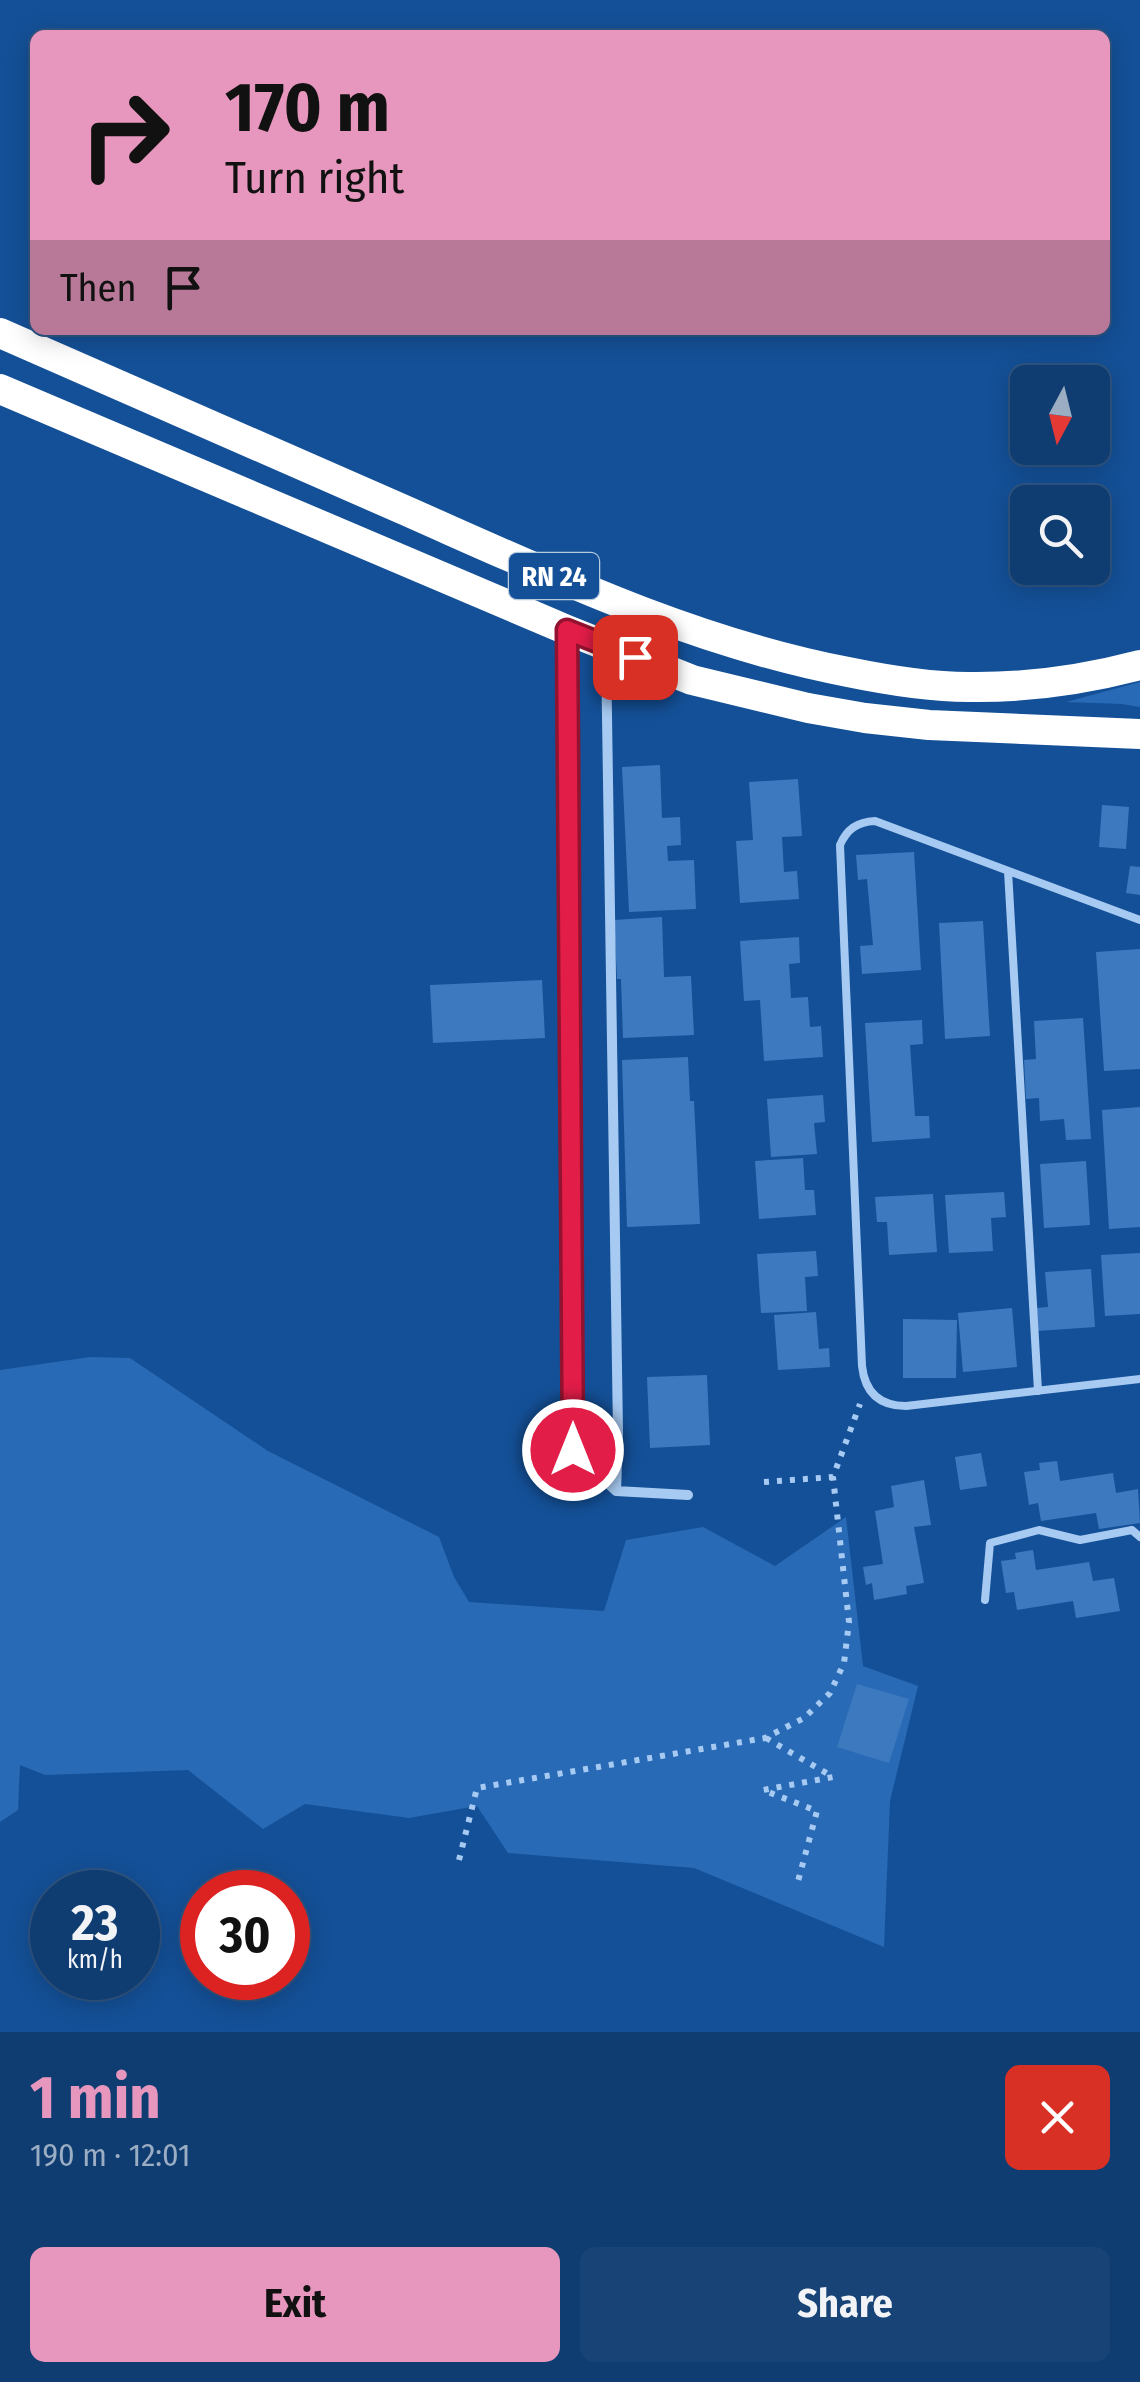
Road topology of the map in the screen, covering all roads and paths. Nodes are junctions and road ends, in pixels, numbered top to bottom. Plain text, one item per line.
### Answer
1 (0, 333) edge
2 (0, 389) edge
3 (567, 630) junction
4 (606, 646) junction
5 (1140, 665) edge
6 (1140, 734) edge
7 (1008, 870) junction
8 (1140, 920) edge
9 (1140, 1380) edge
10 (1038, 1391) junction
11 (870, 1392) junction
12 (834, 1476) junction
13 (764, 1482) dead end
14 (616, 1491) junction
15 (688, 1495) dead end
16 (1140, 1536) edge
17 (985, 1600) dead end
18 (765, 1738) junction
19 (459, 1860) dead end
20 (797, 1885) dead end

1 - 5 highway, RN 24
2 - 3 highway, RN 24
3 - 4 highway, RN 24
3 - 14 street
4 - 6 highway, RN 24
4 - 14 street
7 - 8 lane
7 - 10 lane
7 - 11 lane
9 - 10 lane
10 - 11 lane
11 - 12 path
12 - 13 path
12 - 18 path
14 - 15 street
16 - 17 lane
18 - 19 path
18 - 20 path

